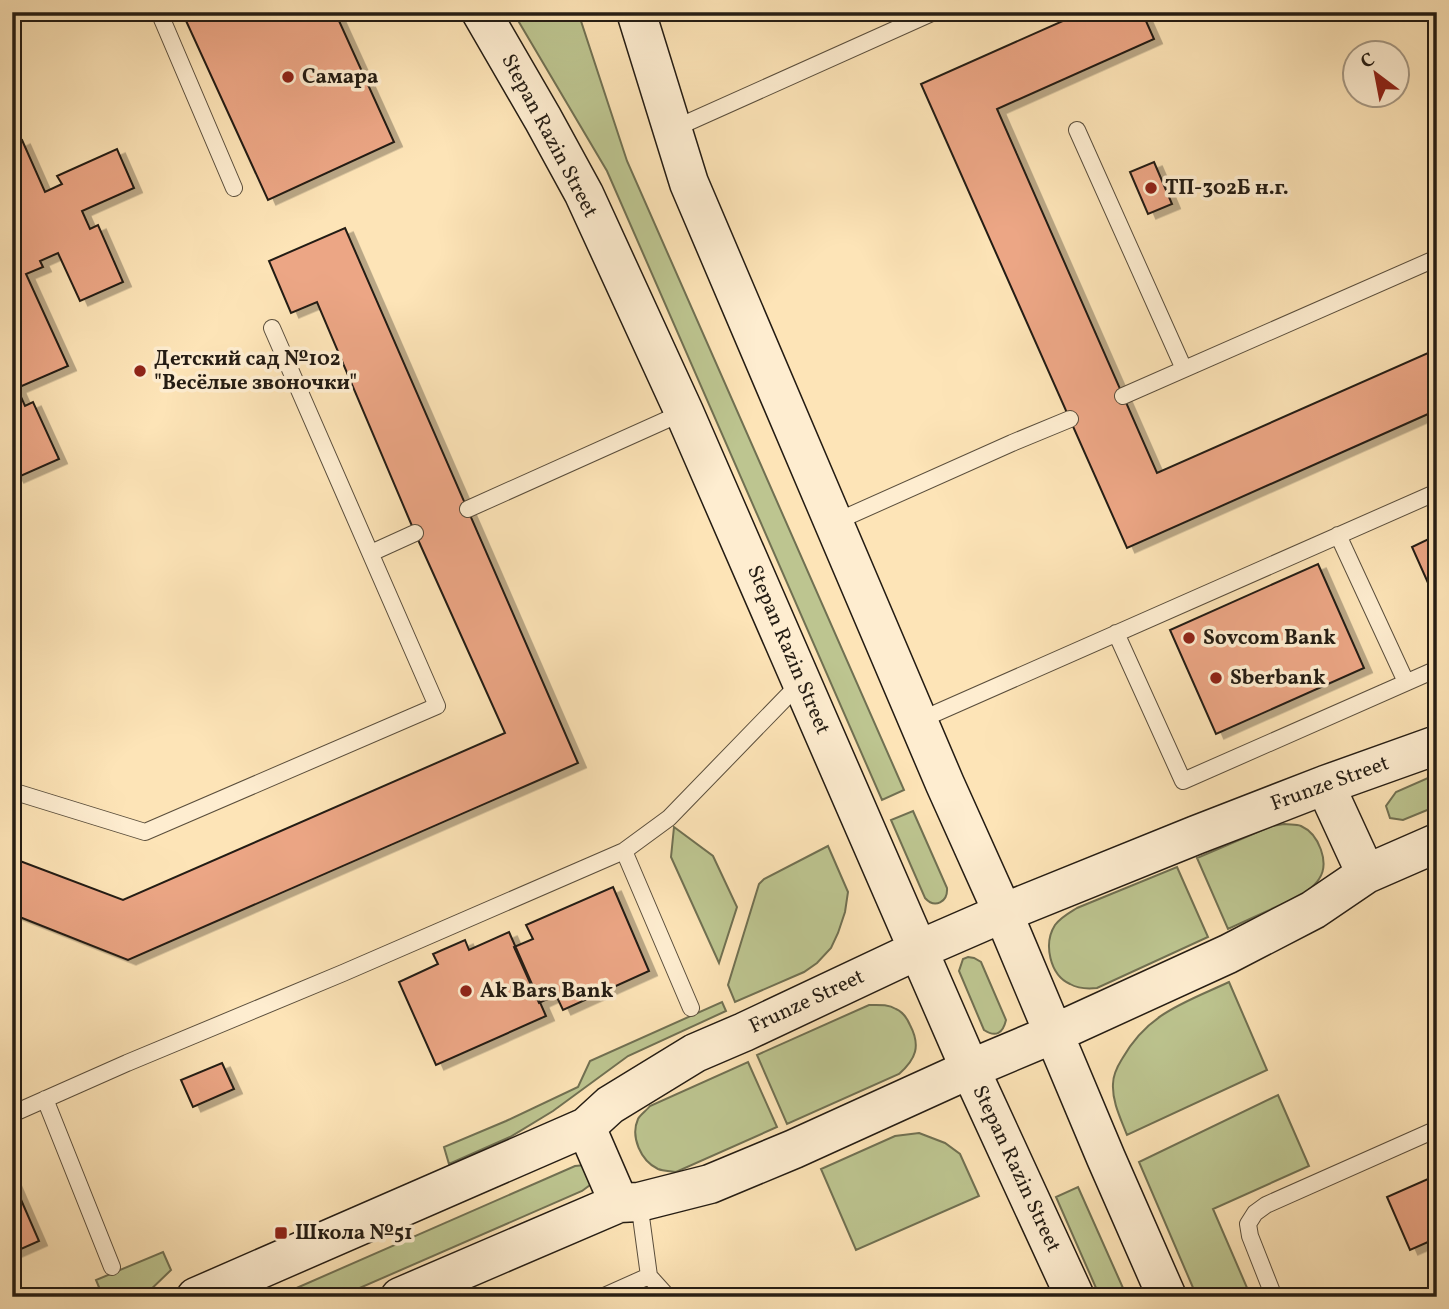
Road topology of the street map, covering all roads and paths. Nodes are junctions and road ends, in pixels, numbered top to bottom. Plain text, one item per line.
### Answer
1 (159, 12) edge
2 (481, 12) edge
3 (636, 12) edge
4 (934, 12) edge
5 (671, 130) junction
6 (1077, 130) dead end
7 (234, 188) dead end
8 (1437, 258) edge
9 (272, 328) dead end
10 (1184, 369) junction
11 (1123, 396) dead end
12 (684, 412) junction
13 (1070, 419) dead end
14 (1437, 492) edge
15 (468, 509) dead end
16 (833, 523) junction
17 (415, 533) dead end
18 (1338, 534) junction
19 (371, 553) junction
20 (1116, 633) junction
21 (1437, 668) edge
22 (802, 681) junction
23 (1406, 682) junction
24 (918, 721) junction
25 (1437, 745) edge
26 (1325, 785) junction
27 (12, 791) edge
28 (1437, 843) edge
29 (624, 851) junction
30 (1366, 874) junction
31 (1003, 913) junction
32 (918, 950) junction
33 (691, 1008) dead end
34 (1054, 1034) junction
35 (970, 1069) junction
36 (45, 1099) junction
37 (12, 1114) edge
38 (586, 1127) junction
39 (1437, 1129) edge
40 (629, 1202) junction
41 (112, 1267) dead end
42 (649, 1276) junction
43 (196, 1297) edge
44 (400, 1297) edge
45 (602, 1297) edge
46 (668, 1297) edge
47 (1075, 1297) edge
48 (1167, 1297) edge
49 (1274, 1297) edge

1 - 7 lane
2 - 12 main road, Stepan Razin Street
3 - 5 main road
4 - 5 lane
5 - 16 main road
6 - 10 lane
8 - 10 lane
9 - 19 lane
10 - 11 lane
12 - 15 lane
12 - 22 main road, Stepan Razin Street
13 - 16 lane
14 - 18 lane
16 - 24 main road
17 - 19 lane
18 - 20 lane
18 - 23 lane
19 - 27 lane
20 - 23 lane
20 - 24 lane
21 - 23 lane
22 - 29 lane
22 - 32 main road, Stepan Razin Street
24 - 31 main road
25 - 26 main road, Frunze Street
26 - 30 main road
26 - 31 main road, Frunze Street
28 - 30 main road
29 - 33 lane
29 - 36 lane
30 - 34 main road
31 - 32 main road, Frunze Street
31 - 34 main road
32 - 35 main road, Stepan Razin Street
32 - 38 main road, Frunze Street
34 - 35 main road
34 - 48 main road
35 - 40 main road
35 - 47 main road, Stepan Razin Street
36 - 37 lane
36 - 41 lane
38 - 40 main road
38 - 43 main road, Frunze Street
39 - 49 lane
40 - 42 lane
40 - 44 main road
42 - 45 lane
42 - 46 lane

